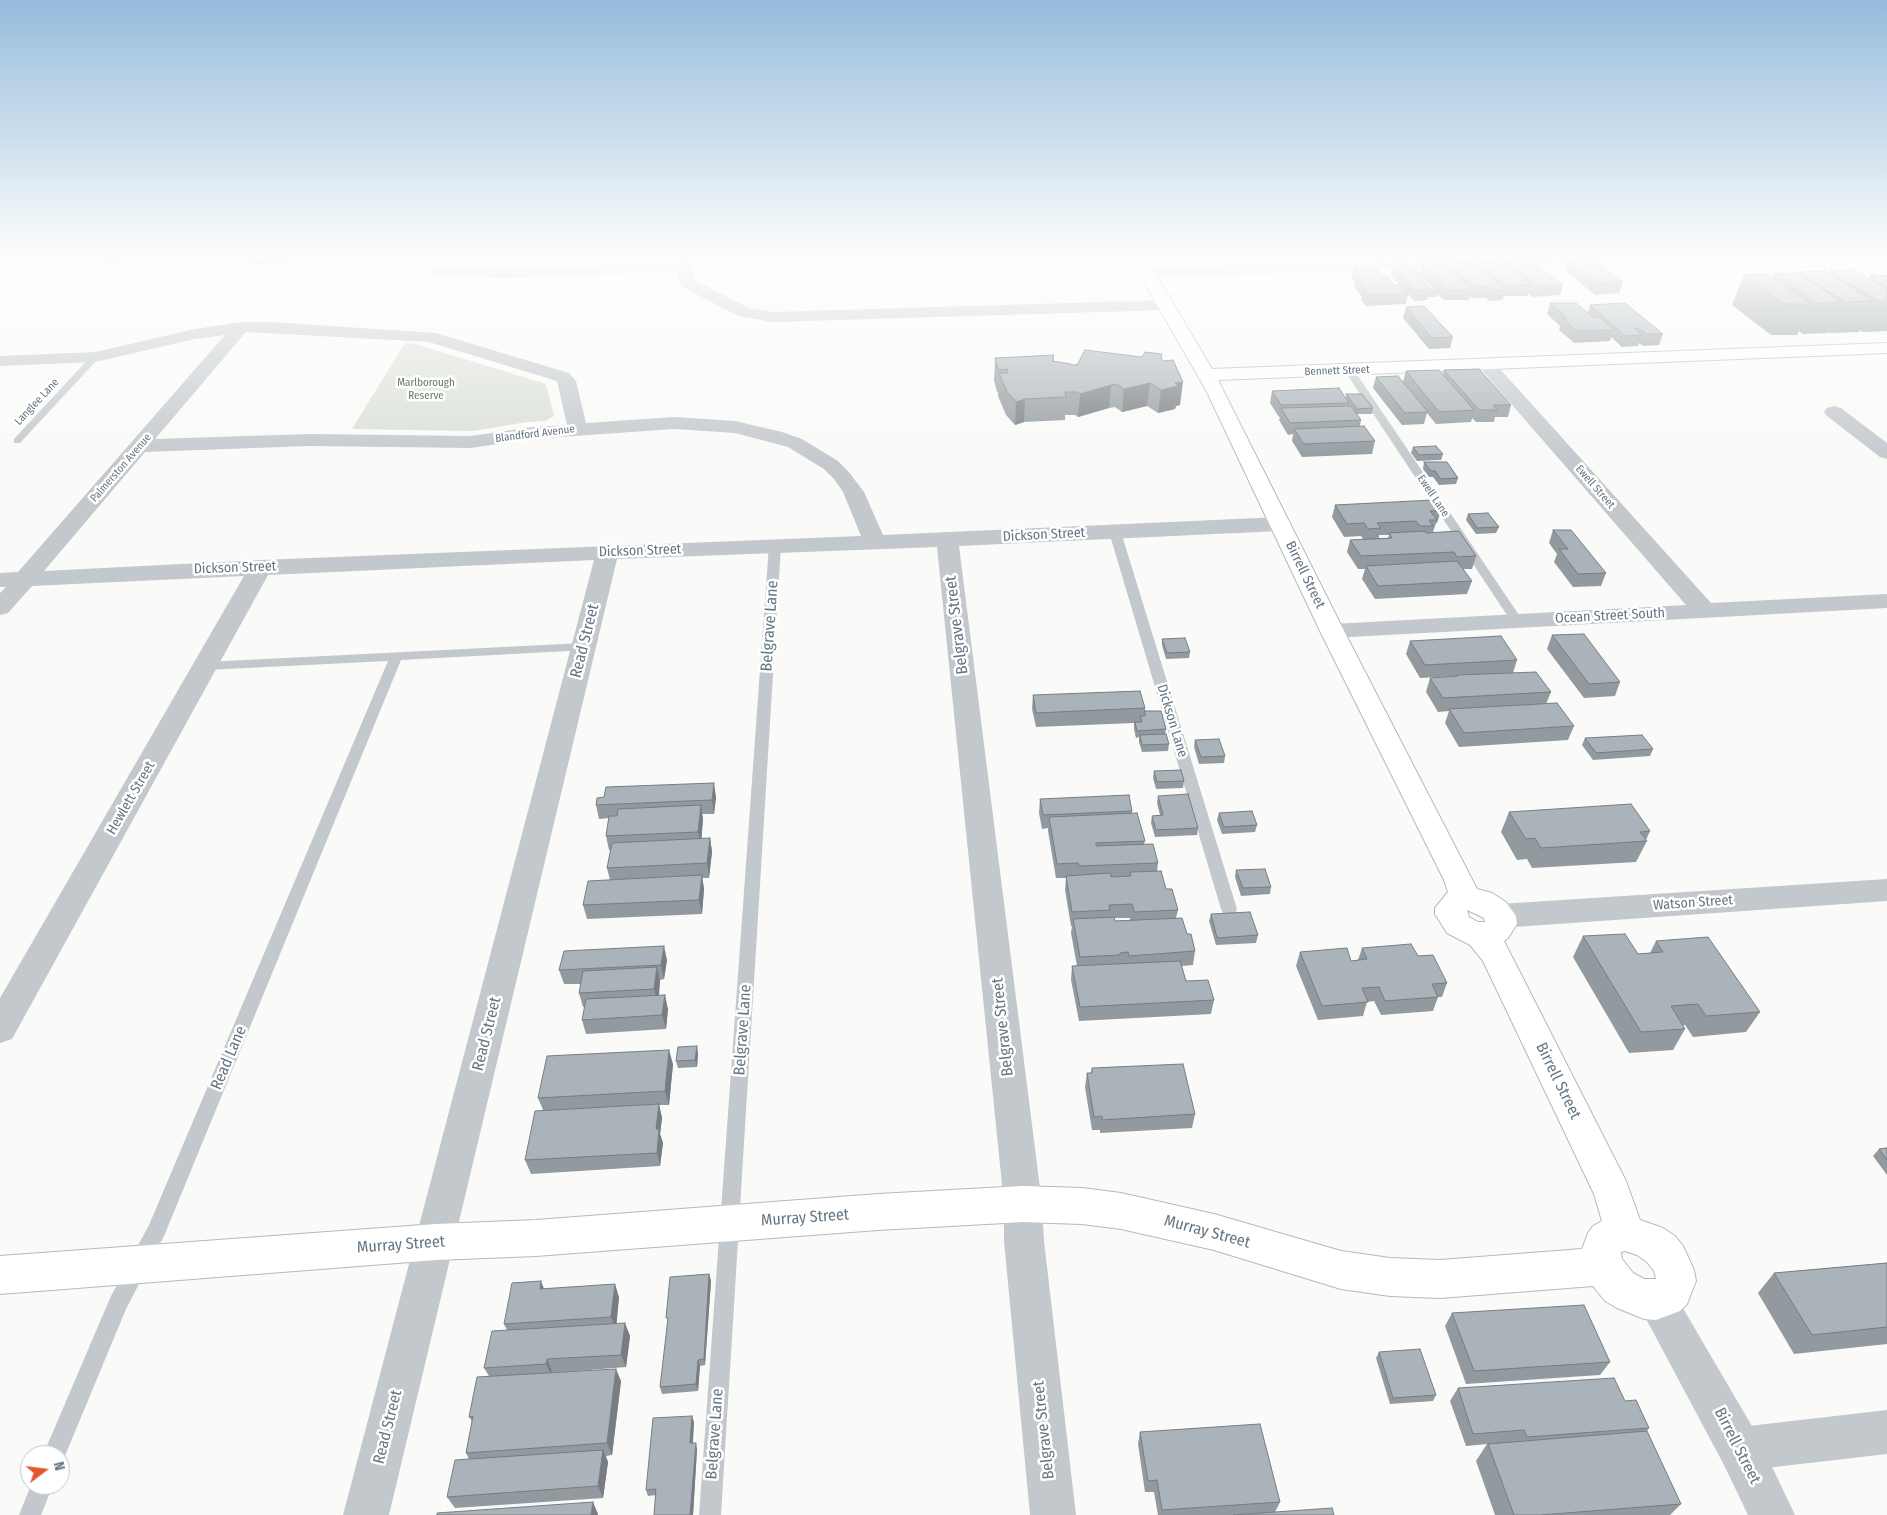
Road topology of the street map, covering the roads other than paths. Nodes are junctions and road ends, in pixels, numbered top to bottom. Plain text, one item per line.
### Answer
1 (241, 327) junction
2 (1178, 327) edge
3 (1887, 348) edge
4 (95, 357) junction
5 (0, 361) edge
6 (1486, 364) junction
7 (1349, 370) junction
8 (1206, 375) junction
9 (1834, 412) dead end
10 (578, 429) junction
11 (17, 441) dead end
12 (140, 446) junction
13 (1887, 453) edge
14 (1280, 524) junction
15 (1115, 532) junction
16 (947, 540) junction
17 (874, 542) junction
18 (775, 545) junction
19 (607, 552) junction
20 (260, 567) junction
21 (24, 578) junction
22 (0, 580) edge
23 (1887, 601) edge
24 (0, 608) edge
25 (1704, 610) junction
26 (1517, 621) junction
27 (1332, 631) junction
28 (583, 648) junction
29 (396, 657) junction
30 (206, 666) junction
31 (1887, 890) edge
32 (1229, 909) dead end
33 (1490, 925) junction
34 (0, 1029) edge
35 (1023, 1204) junction
36 (730, 1224) junction
37 (1626, 1233) junction
38 (436, 1242) junction
39 (138, 1265) junction
40 (1603, 1266) junction
41 (0, 1276) edge
42 (1656, 1300) junction
43 (1887, 1432) edge
44 (58, 1445) edge
45 (1740, 1450) junction
46 (38, 1495) edge
47 (30, 1515) edge
48 (366, 1515) edge
49 (710, 1515) edge
50 (1053, 1515) edge
51 (1772, 1515) edge

1 - 4 street
1 - 10 street
1 - 12 street, Palmerston Avenue
2 - 8 main road, Birrell Street
3 - 6 main road, Bennett Street
4 - 5 street
4 - 11 lane, Langlee Lane
6 - 7 main road, Bennett Street
6 - 25 street, Ewell Street
7 - 8 main road, Bennett Street
7 - 26 lane, Ewell Lane
8 - 14 main road, Birrell Street
9 - 13 street
10 - 12 street, Blandford Avenue
10 - 17 street, Blandford Avenue
12 - 21 street, Palmerston Avenue
14 - 15 street, Dickson Street
14 - 27 main road, Birrell Street
15 - 16 street, Dickson Street
15 - 32 lane, Dickson Lane
16 - 17 street, Dickson Street
16 - 35 street, Belgrave Street
17 - 18 street, Dickson Street
18 - 19 street, Dickson Street
18 - 36 lane, Belgrave Lane
19 - 20 street, Dickson Street
19 - 28 street, Read Street
20 - 21 street, Dickson Street
20 - 30 street, Hewlett Street
21 - 22 street, Dickson Street
21 - 24 street, Palmerston Avenue
23 - 25 street, Ocean Street South
25 - 26 street, Ocean Street South
26 - 27 street, Ocean Street South
27 - 33 main road, Birrell Street
28 - 29 lane
28 - 38 street, Read Street
29 - 30 lane
29 - 39 lane, Read Lane
30 - 34 street, Hewlett Street
31 - 33 street, Watson Street
33 - 37 main road, Birrell Street
35 - 36 main road, Murray Street
35 - 40 main road, Murray Street
35 - 50 street, Belgrave Street
36 - 38 main road, Murray Street
36 - 49 lane, Belgrave Lane
37 - 40 main road
37 - 42 main road
38 - 39 main road, Murray Street
38 - 48 street, Read Street
39 - 41 main road, Murray Street
39 - 44 lane, Read Lane
40 - 42 main road
42 - 45 street, Birrell Street
43 - 45 street
45 - 51 street, Birrell Street
46 - 47 lane

